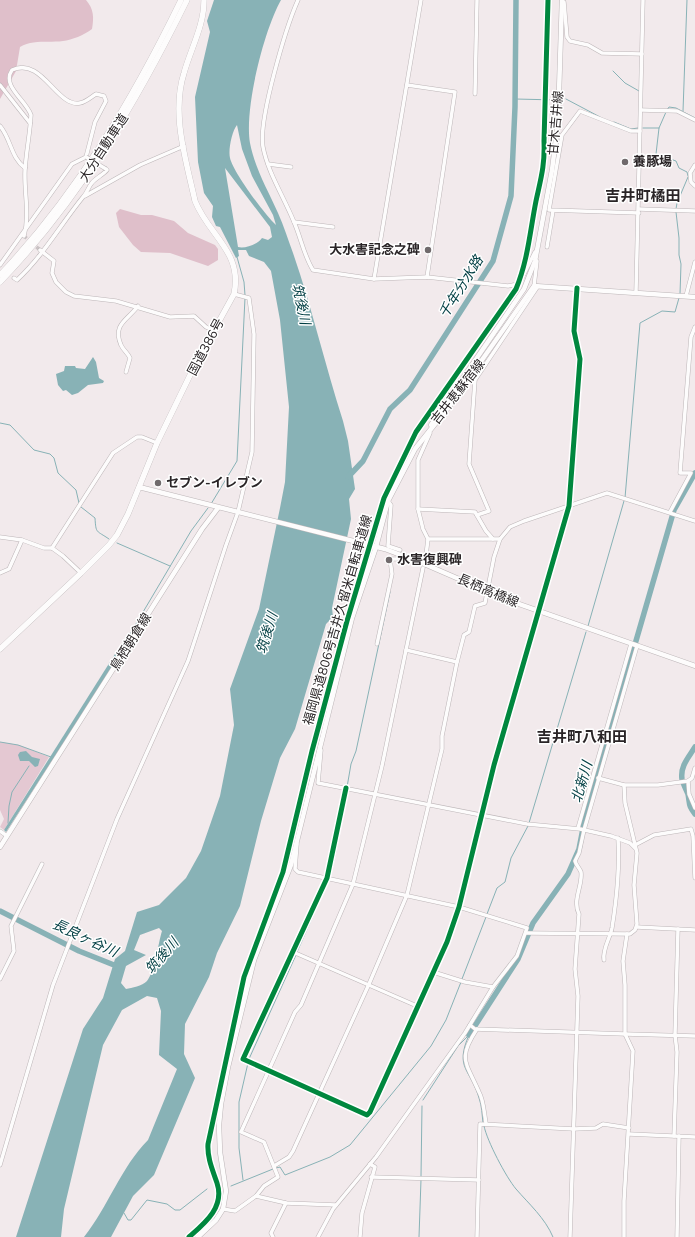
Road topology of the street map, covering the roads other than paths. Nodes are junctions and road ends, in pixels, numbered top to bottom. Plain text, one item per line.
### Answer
1 (181, 0) edge
2 (187, 0) edge
3 (204, 0) edge
4 (298, 0) edge
5 (421, 0) edge
6 (477, 0) edge
7 (562, 0) edge
8 (643, 0) edge
9 (642, 54) junction
10 (0, 85) edge
11 (407, 85) junction
12 (475, 94) dead end
13 (641, 110) junction
14 (695, 120) edge
15 (30, 123) junction
16 (0, 126) edge
17 (640, 131) junction
18 (184, 146) junction
19 (86, 157) junction
20 (268, 164) junction
21 (695, 165) edge
22 (25, 168) junction
23 (291, 168) dead end
24 (695, 186) edge
25 (84, 197) junction
26 (553, 211) junction
27 (639, 211) junction
28 (695, 212) edge
29 (294, 222) junction
30 (27, 226) junction
31 (333, 227) dead end
32 (24, 236) dead end
33 (538, 246) junction
34 (547, 247) dead end
35 (42, 251) junction
36 (695, 262) edge
37 (1, 266) edge
38 (0, 274) edge
39 (427, 277) junction
40 (14, 278) dead end
41 (374, 279) junction
42 (0, 282) edge
43 (536, 286) junction
44 (577, 288) junction
45 (636, 292) junction
46 (234, 294) junction
47 (682, 296) junction
48 (695, 297) edge
49 (138, 306) junction
50 (695, 326) edge
51 (214, 331) junction
52 (126, 372) dead end
53 (429, 429) junction
54 (156, 443) junction
55 (139, 487) junction
56 (388, 502) junction
57 (569, 506) junction
58 (218, 508) junction
59 (418, 509) junction
60 (670, 512) junction
61 (241, 513) junction
62 (477, 515) junction
63 (695, 521) edge
64 (0, 537) edge
65 (428, 539) junction
66 (493, 539) junction
67 (500, 539) junction
68 (22, 540) junction
69 (374, 546) junction
70 (52, 548) junction
71 (400, 550) dead end
72 (397, 559) dead end
73 (425, 562) dead end
74 (423, 568) dead end
75 (0, 573) edge
76 (81, 573) junction
77 (488, 592) junction
78 (539, 612) junction
79 (378, 644) dead end
80 (634, 645) junction
81 (0, 648) edge
82 (406, 650) junction
83 (457, 662) junction
84 (695, 666) edge
85 (320, 743) junction
86 (695, 768) edge
87 (598, 778) junction
88 (687, 781) junction
89 (624, 786) junction
90 (346, 788) junction
91 (375, 794) junction
92 (428, 805) junction
93 (695, 808) edge
94 (481, 816) junction
95 (581, 829) junction
96 (0, 831) edge
97 (6, 835) junction
98 (618, 838) junction
99 (296, 843) junction
100 (635, 846) junction
101 (0, 847) edge
102 (694, 850) edge
103 (42, 864) dead end
104 (327, 878) junction
105 (695, 878) edge
106 (353, 884) junction
107 (407, 895) junction
108 (459, 907) junction
109 (636, 927) junction
110 (678, 929) junction
111 (695, 930) edge
112 (527, 933) junction
113 (578, 934) junction
114 (611, 934) junction
115 (627, 934) junction
116 (293, 952) junction
117 (604, 960) dead end
118 (318, 962) junction
119 (433, 972) junction
120 (0, 979) edge
121 (369, 984) junction
122 (493, 987) junction
123 (417, 1006) junction
124 (474, 1027) junction
125 (578, 1032) junction
126 (625, 1034) junction
127 (675, 1035) junction
128 (695, 1036) edge
129 (268, 1071) junction
130 (319, 1094) junction
131 (484, 1123) junction
132 (629, 1128) junction
133 (574, 1129) junction
134 (629, 1134) junction
135 (677, 1136) junction
136 (695, 1137) edge
137 (0, 1165) edge
138 (372, 1165) junction
139 (274, 1166) junction
140 (371, 1177) junction
141 (478, 1180) junction
142 (256, 1196) junction
143 (286, 1203) junction
144 (336, 1205) junction
145 (223, 1209) junction
146 (198, 1237) edge
147 (273, 1237) edge
148 (318, 1237) edge
149 (360, 1237) edge
150 (477, 1237) edge
151 (570, 1237) edge
152 (624, 1237) edge
153 (676, 1237) edge

1 - 38 highway, 大分自動車道
2 - 42 highway, 大分自動車道
3 - 18 highway, 国道386号
4 - 20 street
5 - 11 street
6 - 12 street
7 - 9 street
7 - 33 main road, 甘木吉井線
8 - 9 street
9 - 13 street
10 - 15 street
11 - 39 street
11 - 41 street
13 - 14 street
13 - 17 street
15 - 19 street
15 - 22 street
16 - 22 street
17 - 26 street
17 - 27 street
18 - 25 street
18 - 46 highway, 国道386号
19 - 25 street, bridge
19 - 30 street
20 - 23 street
20 - 29 street
21 - 24 street
22 - 30 street
25 - 35 street
26 - 27 street
26 - 34 street
27 - 28 street
27 - 45 street
29 - 31 street
29 - 41 street
30 - 32 street
30 - 37 street
33 - 39 street
33 - 43 street
33 - 53 main road, 甘木吉井線
35 - 40 street
35 - 49 street
36 - 47 street
39 - 41 street
43 - 44 main road
43 - 53 main road, 吉井恵蘇宿線
43 - 62 street
44 - 45 main road
44 - 57 street
45 - 47 main road
46 - 51 highway, 国道386号
46 - 61 street
47 - 48 main road
49 - 51 street
49 - 52 street
50 - 60 street
51 - 54 highway, 国道386号
53 - 56 main road, 吉井恵蘇宿線
53 - 59 street
54 - 55 highway, 国道386号
54 - 70 street
55 - 58 main road
55 - 76 highway, 国道386号
56 - 69 main road, 吉井恵蘇宿線
56 - 71 street
57 - 60 street
57 - 67 street
57 - 78 street
58 - 61 main road
58 - 97 main road, 鳥栖朝倉線
59 - 62 street
59 - 65 street
60 - 63 street
61 - 69 main road
61 - 137 street
62 - 66 street
64 - 68 street
65 - 66 street
65 - 73 street
66 - 67 street
67 - 77 street
68 - 70 street
68 - 75 street
69 - 77 main road, 長栖高橋線
69 - 85 main road
70 - 76 street
72 - 79 street
74 - 82 street
76 - 81 highway, 国道386号
77 - 78 main road, 長栖高橋線
77 - 83 street
78 - 80 main road, 長栖高橋線
78 - 94 street
80 - 84 main road, 長栖高橋線
80 - 87 street
80 - 95 street
82 - 83 street
82 - 91 street
83 - 92 street
85 - 90 street
85 - 99 main road
86 - 88 street
87 - 89 street
87 - 95 street
88 - 89 street
88 - 93 street
89 - 100 street
90 - 91 street
90 - 104 street
91 - 92 street
91 - 106 street
92 - 94 street
92 - 107 street
94 - 95 street
94 - 108 street
95 - 98 street
95 - 113 street
96 - 97 street
97 - 101 main road, 鳥栖朝倉線
98 - 100 street
98 - 114 street
99 - 104 street
99 - 145 main road
100 - 102 street
100 - 109 street
102 - 105 street
103 - 120 street
104 - 106 street
104 - 116 street
106 - 107 street
106 - 118 street
107 - 108 street
107 - 121 street
108 - 112 street
108 - 119 street
109 - 110 street
109 - 115 street
110 - 111 street
110 - 127 street
112 - 113 street
112 - 122 street
113 - 114 street
113 - 125 street
114 - 115 street
114 - 117 street
115 - 126 street
116 - 118 street
116 - 129 street
118 - 121 street
118 - 129 street
119 - 122 street
119 - 123 street
121 - 123 street
121 - 130 street
122 - 124 street
123 - 130 street
124 - 125 street
124 - 131 street
124 - 138 street
125 - 126 street
125 - 133 street
126 - 127 street
126 - 132 street
127 - 128 street
127 - 135 street
129 - 130 street
129 - 139 street
130 - 139 street
131 - 133 street
131 - 141 street
132 - 133 street
132 - 134 street
133 - 151 street
134 - 135 street
134 - 152 street
135 - 136 street
135 - 153 street
138 - 140 street
138 - 144 street
139 - 142 street
140 - 141 street
140 - 149 street
141 - 150 street
142 - 143 street
142 - 145 street
143 - 144 street
143 - 147 street
144 - 148 street
145 - 146 main road

